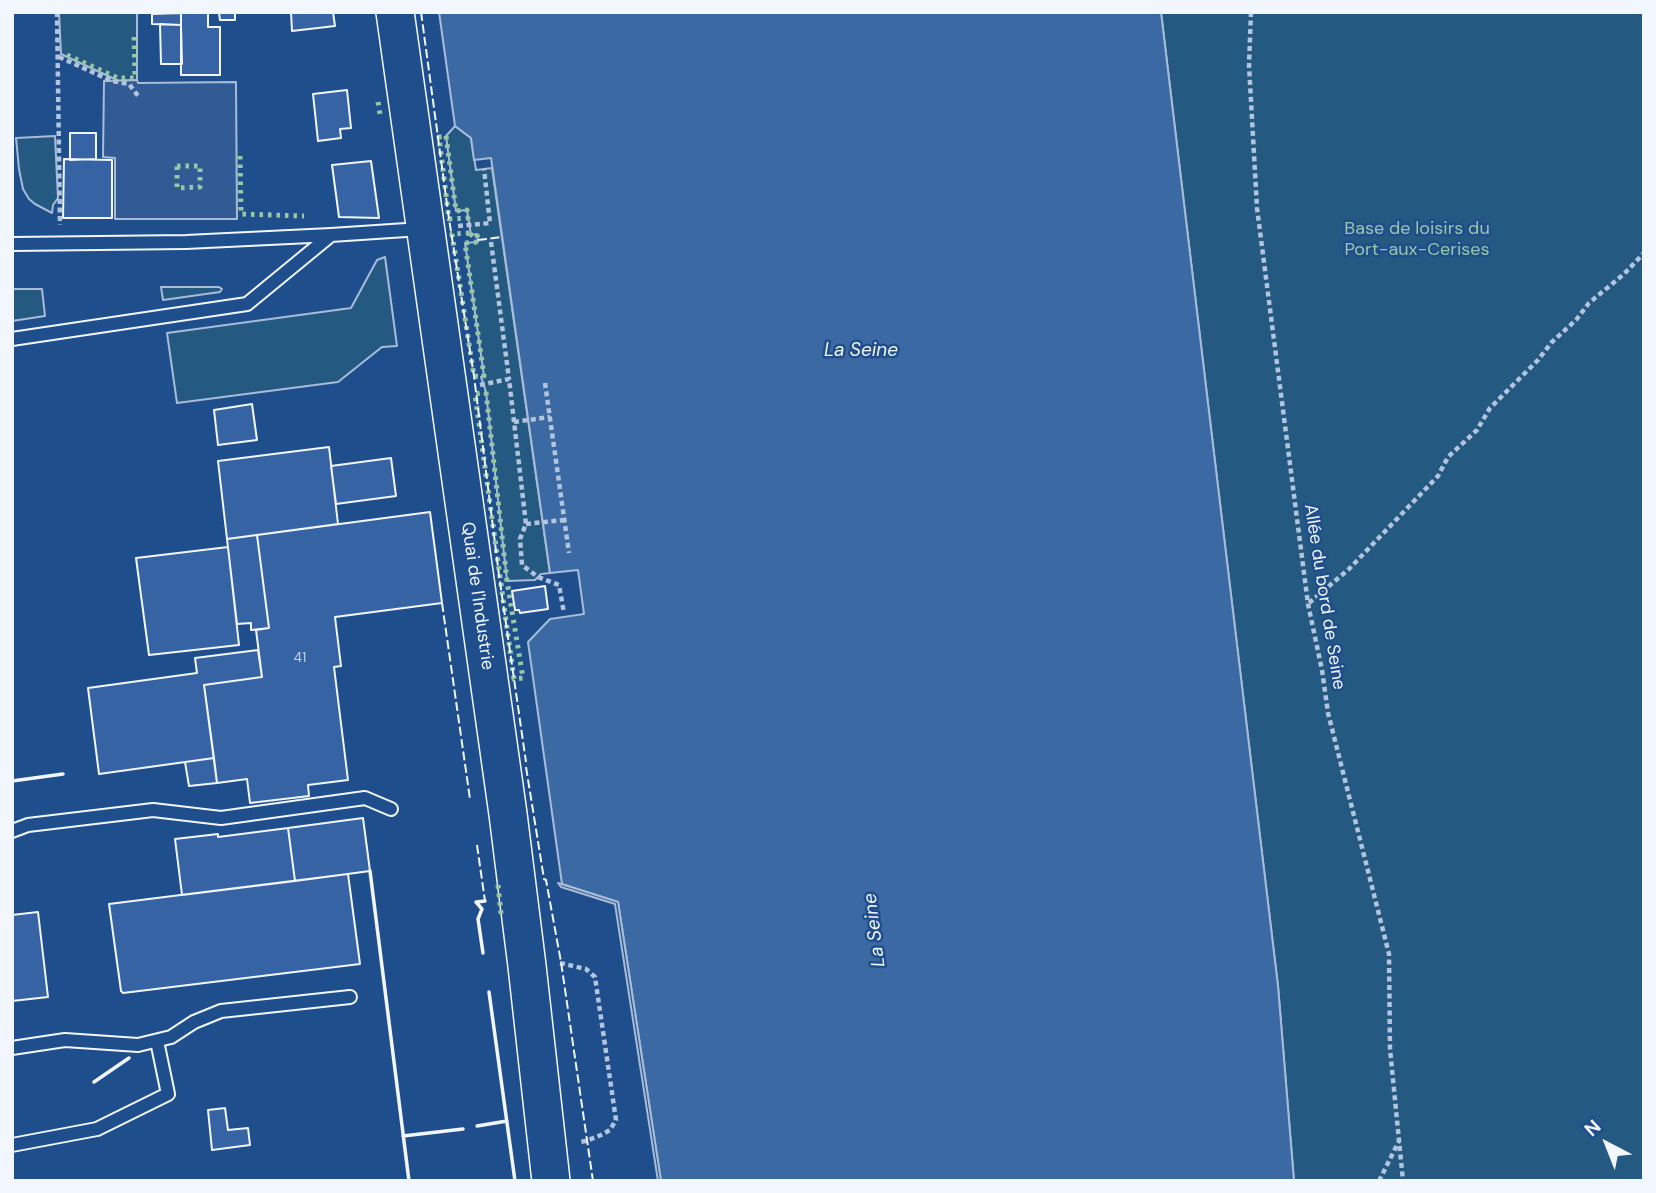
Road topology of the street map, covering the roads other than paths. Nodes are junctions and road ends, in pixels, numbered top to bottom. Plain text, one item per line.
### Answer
1 (395, 12) edge
2 (425, 228) junction
3 (331, 235) junction
4 (12, 244) edge
5 (12, 339) edge
6 (391, 809) dead end
7 (12, 831) edge
8 (350, 997) dead end
9 (157, 1041) junction
10 (12, 1048) edge
11 (12, 1145) edge
12 (549, 1163) edge

1 - 2 main road, Quai de l'Industrie
2 - 3 lane
2 - 12 main road, Quai de l'Industrie
3 - 4 lane
3 - 5 lane
6 - 7 lane
8 - 9 lane
9 - 10 lane
9 - 11 lane

